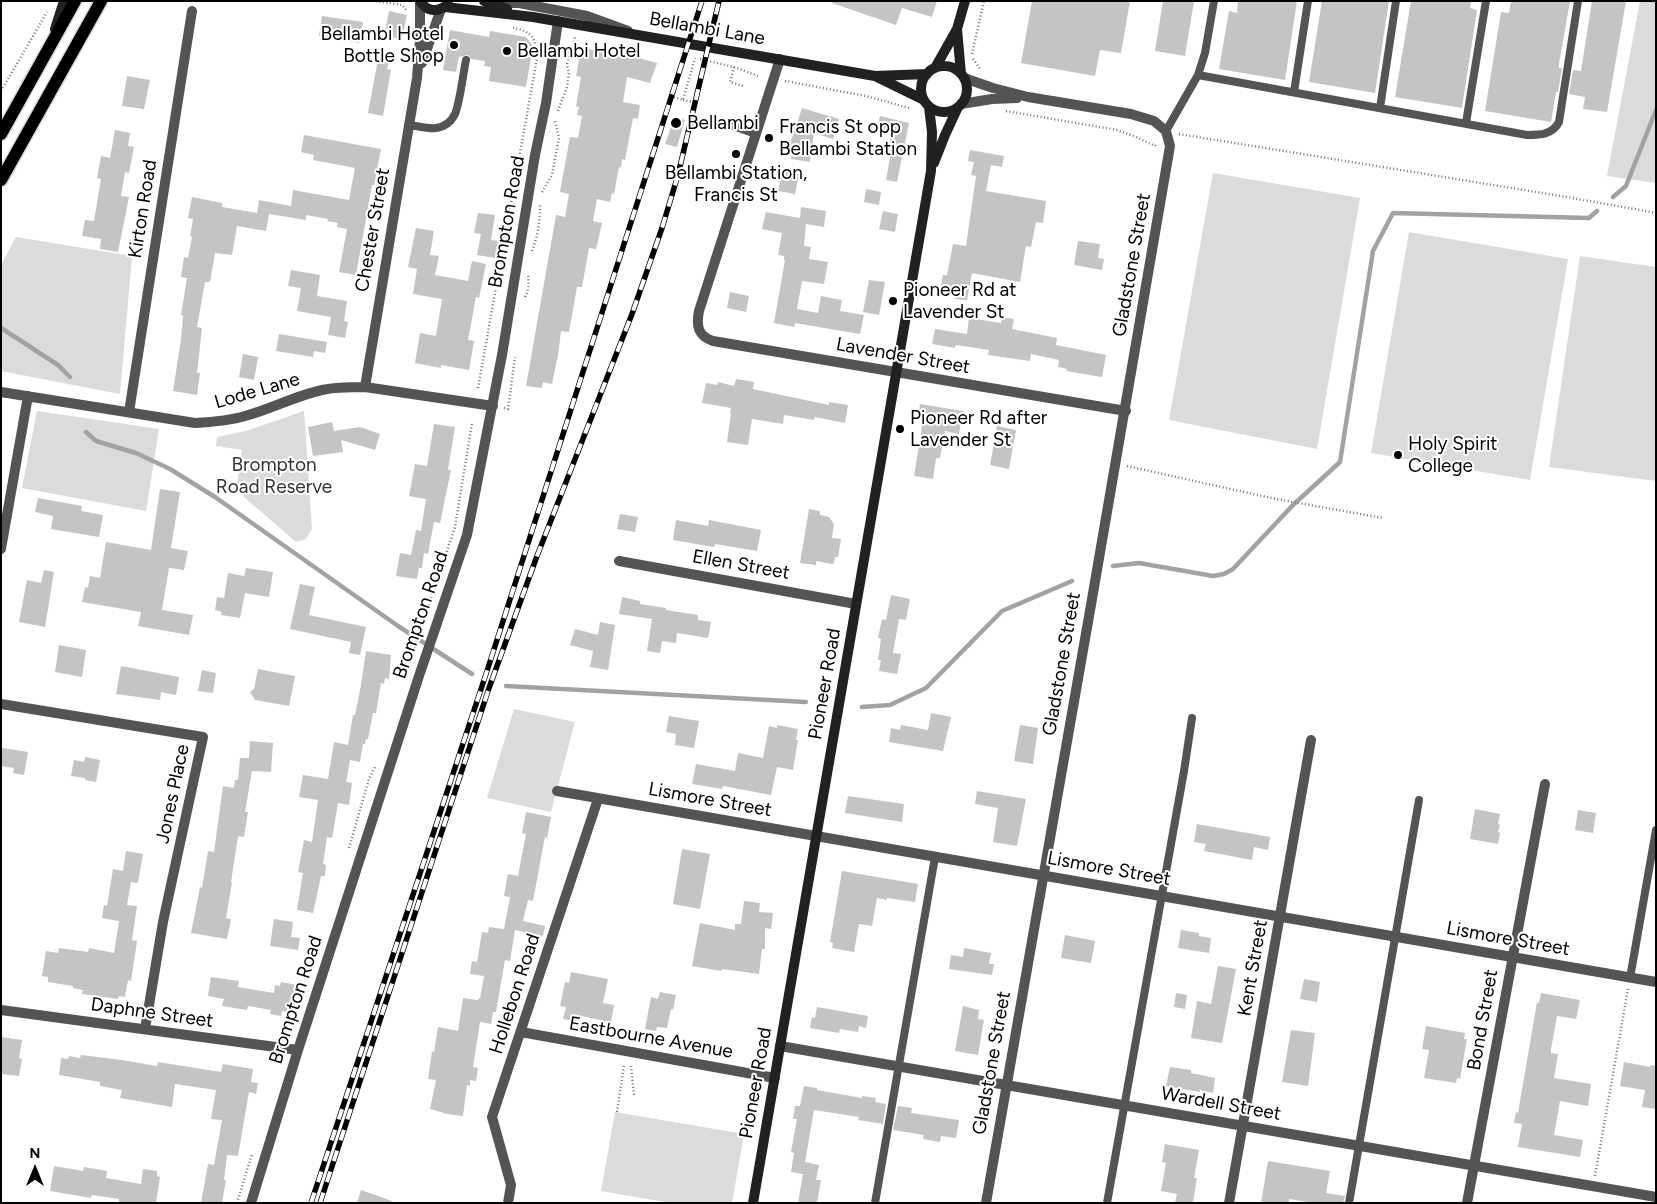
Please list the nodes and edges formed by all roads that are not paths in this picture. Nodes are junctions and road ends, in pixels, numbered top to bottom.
1 (64, 1) edge
2 (75, 1) edge
3 (101, 1) edge
4 (965, 1) edge
5 (1214, 1) edge
6 (1308, 1) edge
7 (1396, 1) edge
8 (1486, 1) edge
9 (1578, 1) edge
10 (420, 2) edge
11 (486, 2) edge
12 (445, 6) edge
13 (192, 11) dead end
14 (533, 17) junction
15 (558, 21) junction
16 (957, 29) junction
17 (637, 34) junction
18 (50, 45) junction
19 (780, 59) junction
20 (466, 60) dead end
21 (931, 71) junction
22 (1198, 75) junction
23 (875, 76) junction
24 (962, 76) junction
25 (417, 78) junction
26 (1294, 92) junction
27 (1028, 97) junction
28 (927, 103) junction
29 (960, 105) junction
30 (1380, 108) junction
31 (1466, 124) junction
32 (409, 125) junction
33 (730, 125) dead end
34 (1166, 131) junction
35 (1, 134) edge
36 (756, 134) junction
37 (931, 171) junction
38 (1, 180) edge
39 (896, 373) junction
40 (365, 387) junction
41 (1, 392) edge
42 (28, 396) junction
43 (493, 406) junction
44 (1126, 411) junction
45 (129, 412) junction
46 (1, 549) edge
47 (619, 562) dead end
48 (856, 604) junction
49 (1, 704) edge
50 (1192, 718) dead end
51 (1312, 740) dead end
52 (1544, 784) dead end
53 (556, 791) dead end
54 (598, 799) junction
55 (1419, 800) dead end
56 (1656, 830) edge
57 (816, 836) junction
58 (935, 857) junction
59 (1042, 876) junction
60 (1161, 896) junction
61 (1280, 917) junction
62 (1395, 937) junction
63 (1512, 957) junction
64 (1630, 978) junction
65 (1656, 982) edge
66 (1, 1010) edge
67 (145, 1029) junction
68 (521, 1032) junction
69 (780, 1046) junction
70 (298, 1050) junction
71 (899, 1067) junction
72 (774, 1078) junction
73 (1006, 1085) junction
74 (1125, 1105) junction
75 (1243, 1126) junction
76 (1359, 1146) junction
77 (1474, 1166) junction
78 (1656, 1197) edge
79 (251, 1203) edge
80 (508, 1203) edge
81 (753, 1203) edge
82 (875, 1203) edge
83 (986, 1203) edge
84 (1107, 1203) edge
85 (1229, 1203) edge
86 (1349, 1203) edge
87 (1467, 1203) edge

1 - 18 main road
2 - 18 main road
3 - 38 main road
4 - 16 main road
5 - 22 lane
6 - 26 lane
7 - 30 lane
8 - 31 lane
9 - 31 lane
10 - 12 main road
10 - 25 street
11 - 14 main road
11 - 17 street
12 - 14 main road
12 - 25 street
13 - 45 street, Kirton Road
14 - 15 main road, Bellambi Lane
15 - 17 main road, Bellambi Lane
15 - 43 street, Brompton Road
16 - 21 main road
16 - 24 main road, Pioneer Road
17 - 19 main road, Bellambi Lane
18 - 35 main road
19 - 23 main road, Bellambi Lane
19 - 36 street
20 - 32 lane
21 - 23 main road, Bellambi Lane
21 - 24 main road
21 - 28 main road, Pioneer Road
22 - 26 lane
22 - 34 lane
23 - 28 main road, Bellambi Lane
24 - 27 street
24 - 29 main road, Pioneer Road
25 - 32 street, Chester Street
26 - 30 lane
27 - 29 street
27 - 34 street
28 - 29 main road
28 - 37 main road, Pioneer Road
29 - 37 main road, Pioneer Road
30 - 31 lane
32 - 40 street, Chester Street
33 - 36 lane
34 - 44 street, Gladstone Street
36 - 39 street, Lavender Street
37 - 39 main road, Pioneer Road
39 - 44 street, Lavender Street
39 - 48 main road, Pioneer Road
40 - 43 street, Lode Lane
40 - 45 street, Lode Lane
41 - 42 street, Lode Lane
42 - 45 street, Lode Lane
42 - 46 street
43 - 70 street, Brompton Road
44 - 59 street, Gladstone Street
47 - 48 street, Ellen Street
48 - 57 main road, Pioneer Road
49 - 67 street, Jones Place
50 - 60 lane
51 - 61 street, Kent Street
52 - 63 street, Bond Street
53 - 54 street, Lismore Street
54 - 57 street, Lismore Street
54 - 68 street, Hollebon Road
55 - 62 lane
56 - 64 lane
57 - 58 street, Lismore Street
57 - 69 main road, Pioneer Road
58 - 59 street, Lismore Street
58 - 71 lane
59 - 60 street, Lismore Street
59 - 73 street, Gladstone Street
60 - 61 street, Lismore Street
60 - 74 lane
61 - 62 street, Lismore Street
61 - 75 street, Kent Street
62 - 63 street, Lismore Street
62 - 76 lane
63 - 64 street, Lismore Street
63 - 77 street, Bond Street
64 - 65 street, Lismore Street
66 - 67 street, Daphne Street
67 - 70 street, Daphne Street
68 - 72 street, Eastbourne Avenue
68 - 80 street, Hollebon Road
69 - 71 street, Wardell Street
69 - 72 main road, Pioneer Road
70 - 79 street, Brompton Road
71 - 73 street, Wardell Street
71 - 82 lane
72 - 81 main road, Pioneer Road
73 - 74 street, Wardell Street
73 - 83 street, Gladstone Street
74 - 75 street, Wardell Street
74 - 84 lane
75 - 76 street, Wardell Street
75 - 85 street, Kent Street
76 - 77 street, Wardell Street
76 - 86 lane
77 - 78 street, Wardell Street
77 - 87 street, Bond Street

